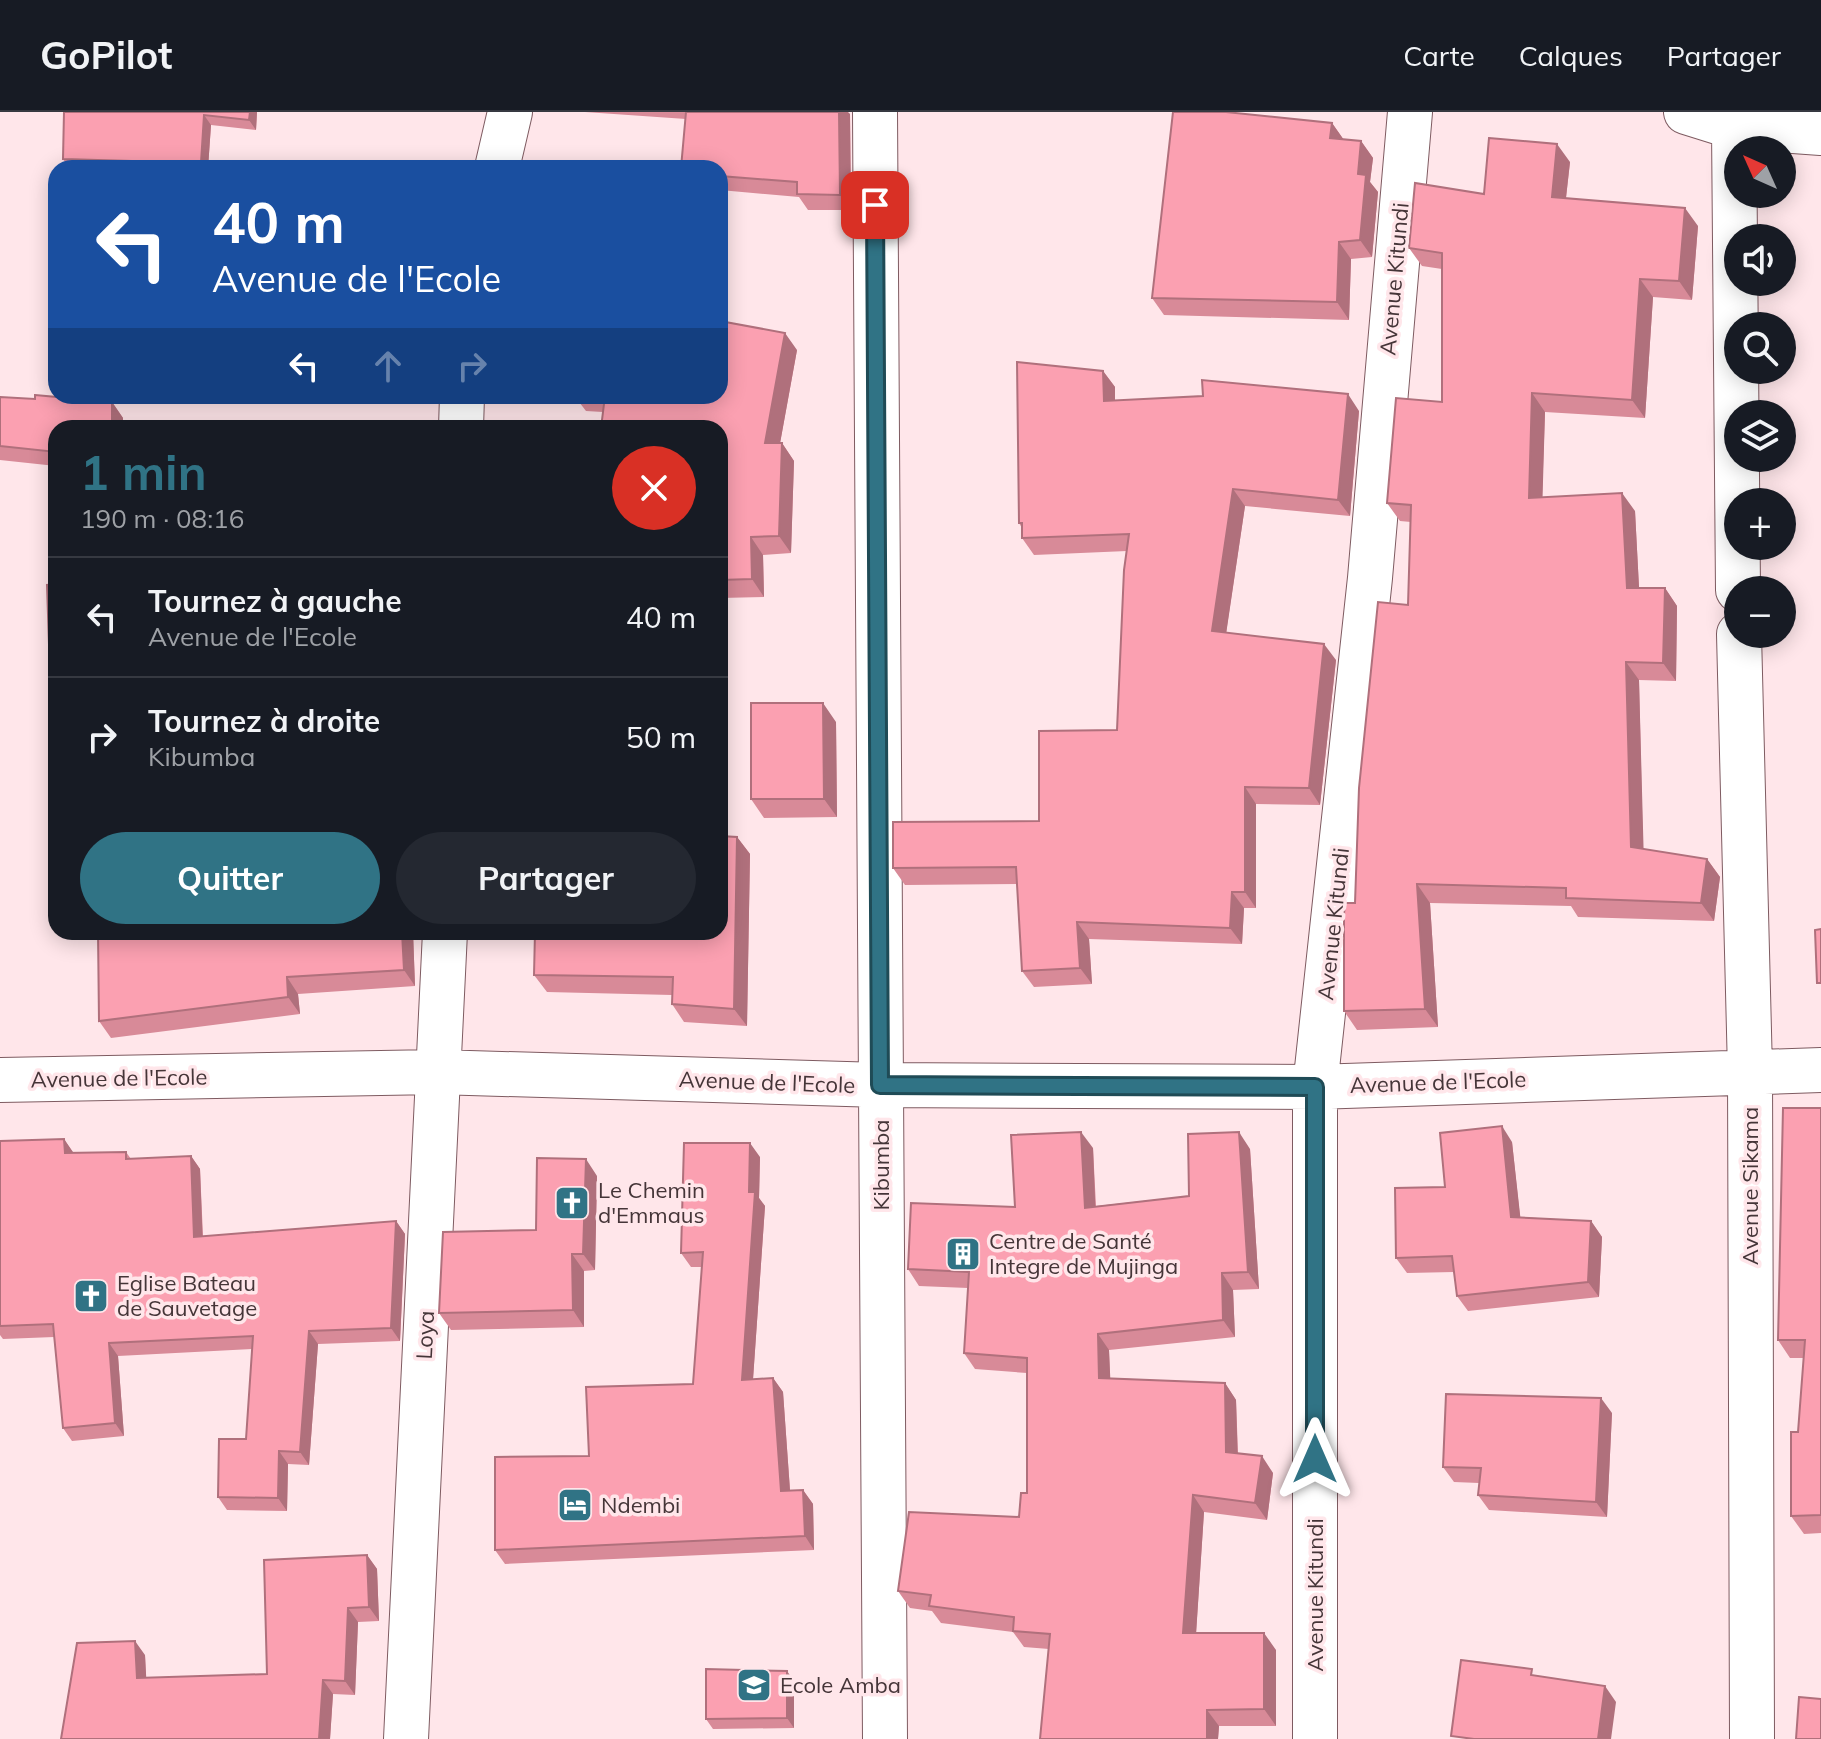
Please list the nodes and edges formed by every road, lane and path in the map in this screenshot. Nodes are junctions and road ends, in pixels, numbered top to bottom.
1 (510, 112) edge
2 (875, 112) edge
3 (1410, 112) edge
4 (1686, 112) edge
5 (1736, 120) edge
6 (1821, 133) edge
7 (499, 160) edge
8 (1738, 576) edge
9 (1739, 648) edge
10 (445, 940) edge
11 (1821, 1070) edge
12 (1750, 1071) junction
13 (437, 1072) junction
14 (0, 1080) edge
15 (880, 1085) junction
16 (1315, 1087) junction
17 (406, 1739) edge
18 (885, 1739) edge
19 (1315, 1739) edge
20 (1752, 1739) edge

1 - 7 street
2 - 15 street, Kibumba
3 - 16 street, Avenue Kitundi
4 - 5 street
5 - 6 street
5 - 8 street
9 - 12 street, Avenue Sikama
10 - 13 street, Loya
11 - 12 street, Avenue de l'Ecole
12 - 16 street, Avenue de l'Ecole
12 - 20 street, Avenue Sikama
13 - 14 street, Avenue de l'Ecole
13 - 15 street, Avenue de l'Ecole
13 - 17 street, Loya
15 - 16 street, Avenue de l'Ecole
15 - 18 street, Kibumba
16 - 19 street, Avenue Kitundi

